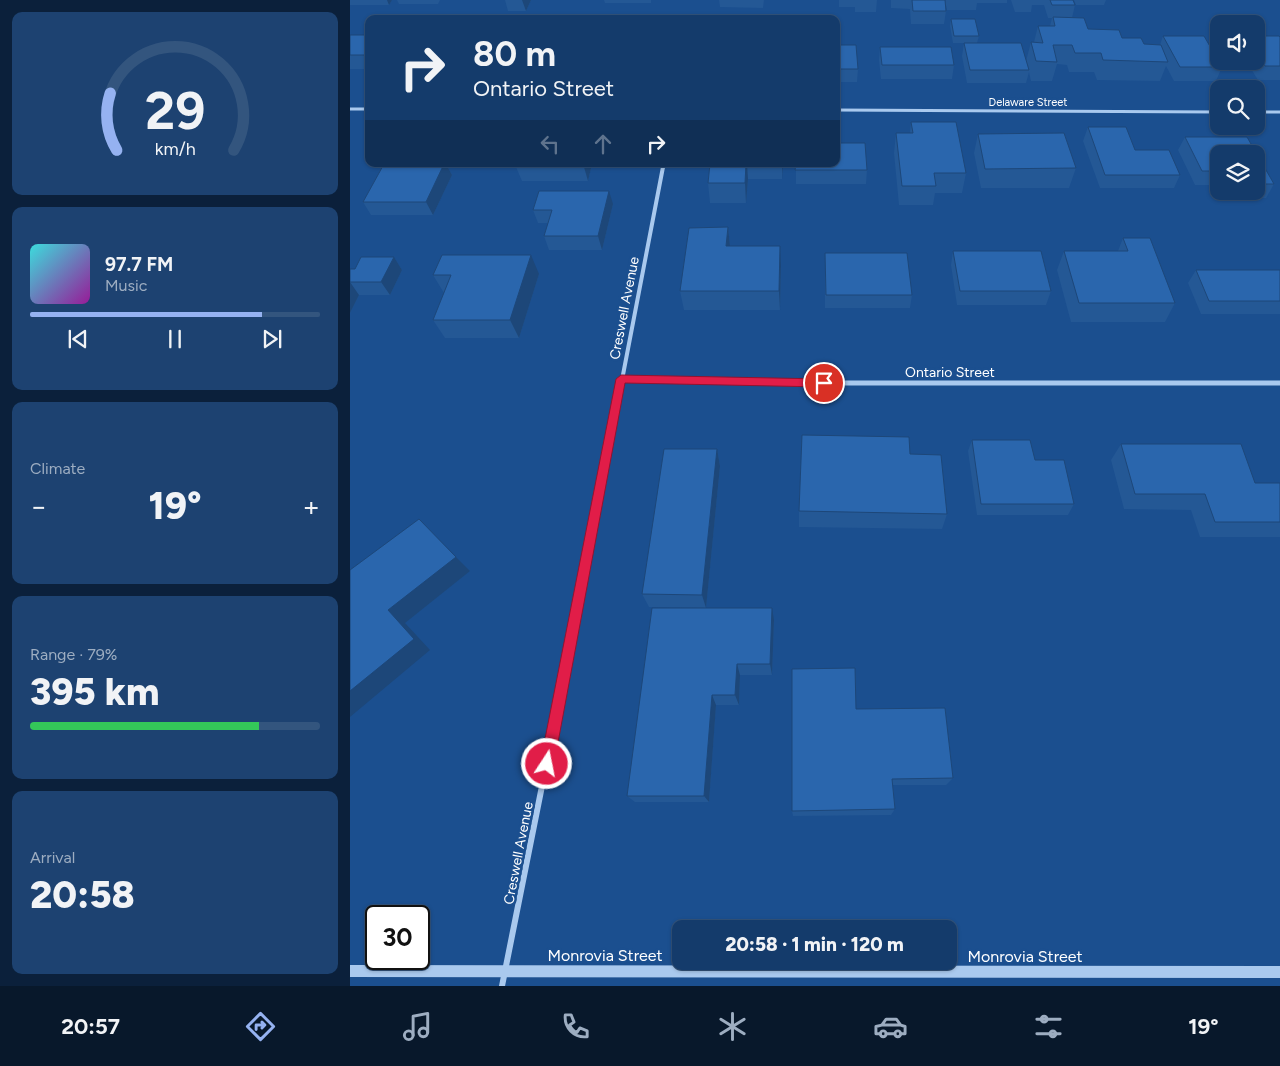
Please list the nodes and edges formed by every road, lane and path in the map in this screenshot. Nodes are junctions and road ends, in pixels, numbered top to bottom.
1 (350, 109) edge
2 (365, 109) edge
3 (840, 110) edge
4 (1210, 112) edge
5 (1265, 112) edge
6 (1280, 112) edge
7 (663, 167) edge
8 (621, 379) junction
9 (1280, 383) edge
10 (350, 971) edge
11 (505, 971) junction
12 (1280, 972) edge
13 (502, 986) edge

1 - 2 street
3 - 4 street, Delaware Street
5 - 6 street
7 - 8 street, Creswell Avenue
8 - 9 street, Ontario Street
8 - 11 street, Creswell Avenue
10 - 11 street, Monrovia Street
11 - 12 street, Monrovia Street
11 - 13 street, Creswell Avenue

